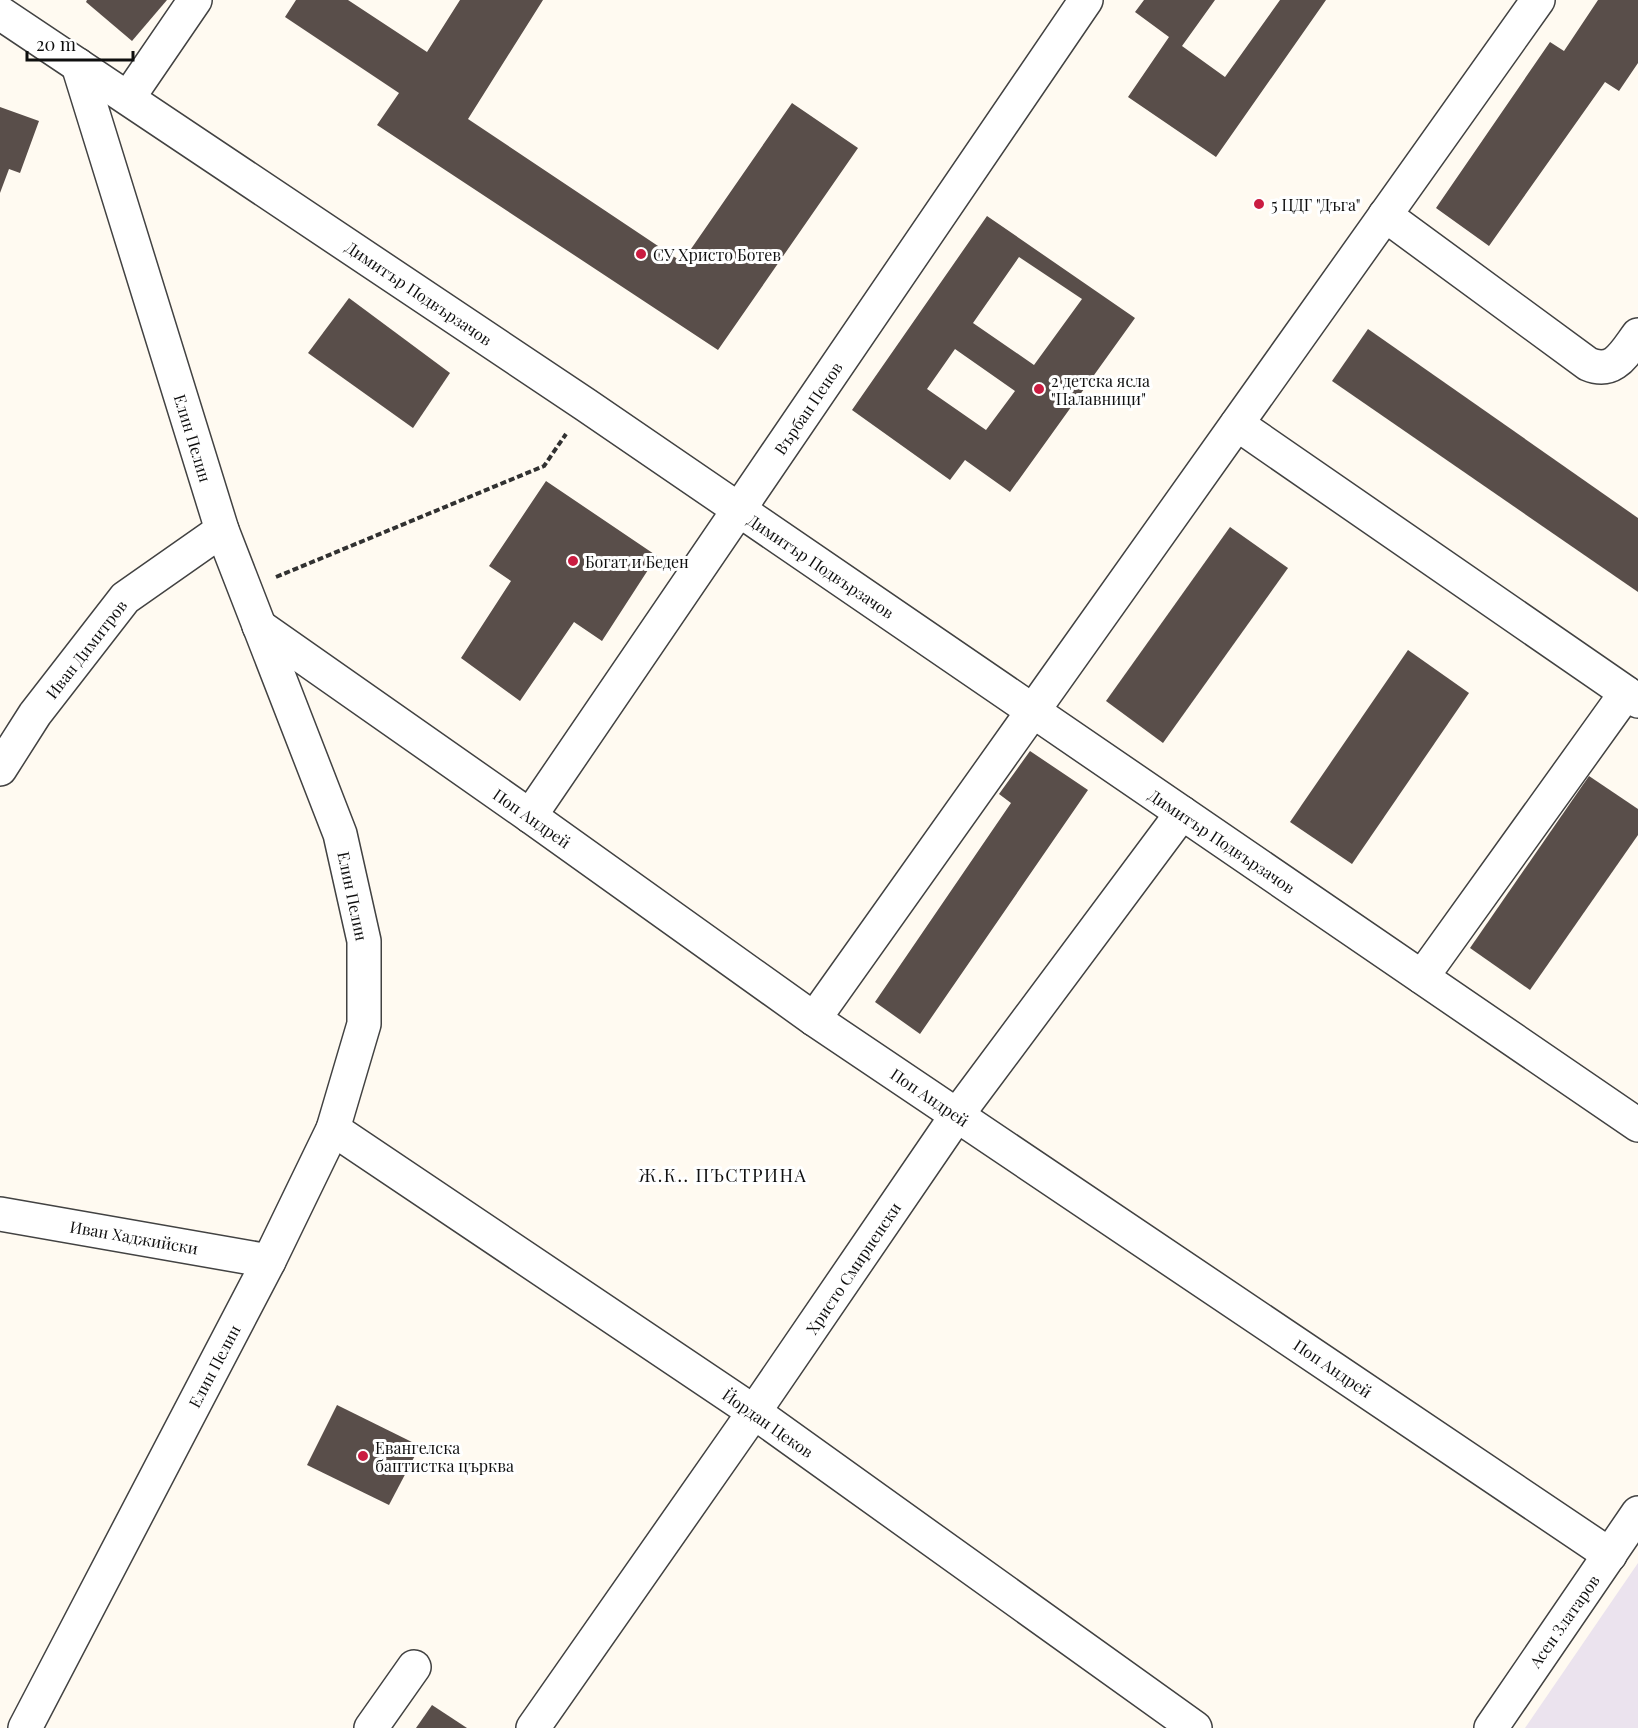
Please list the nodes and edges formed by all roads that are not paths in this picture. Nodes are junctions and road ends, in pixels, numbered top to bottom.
1 (195, 0) edge
2 (1086, 0) edge
3 (1538, 0) edge
4 (0, 14) edge
5 (78, 65) junction
6 (128, 98) junction
7 (1385, 215) junction
8 (1638, 335) edge
9 (1237, 424) junction
10 (738, 509) junction
11 (222, 530) junction
12 (259, 626) junction
13 (1632, 697) edge
14 (1033, 711) junction
15 (0, 769) edge
16 (1182, 813) junction
17 (530, 816) junction
18 (1422, 977) junction
19 (814, 1019) junction
20 (957, 1115) junction
21 (1638, 1125) edge
22 (333, 1129) junction
23 (0, 1214) edge
24 (269, 1261) junction
25 (754, 1412) junction
26 (1638, 1513) edge
27 (1610, 1555) junction
28 (414, 1667) dead end
29 (25, 1728) edge
30 (370, 1728) edge
31 (532, 1728) edge
32 (1195, 1728) edge
33 (1491, 1728) edge

1 - 6 street
2 - 10 street, Върбан Пенов
3 - 7 street
4 - 5 street, Димитър Подвързачов
5 - 6 street, Димитър Подвързачов
5 - 11 street, Елин Пелин
6 - 10 street, Димитър Подвързачов
7 - 8 street
7 - 9 street
9 - 13 street
9 - 14 street
10 - 14 street, Димитър Подвързачов
10 - 17 street, Върбан Пенов
11 - 12 street, Елин Пелин
11 - 15 street, Иван Димитров
12 - 17 street, Поп Андрей
12 - 22 street, Елин Пелин
13 - 18 street
14 - 16 street, Димитър Подвързачов
14 - 19 street
16 - 18 street, Димитър Подвързачов
16 - 20 street, Христо Смирненски
17 - 19 street, Поп Андрей
18 - 21 street, Димитър Подвързачов
19 - 20 street, Поп Андрей
20 - 25 street, Христо Смирненски
20 - 27 street, Поп Андрей
22 - 24 street, Елин Пелин
22 - 25 street, Йордан Цеков
23 - 24 street, Иван Хаджийски
24 - 29 street, Елин Пелин
25 - 31 street, Христо Смирненски
25 - 32 street, Йордан Цеков
26 - 27 street, Асен Златаров
27 - 33 street, Асен Златаров
28 - 30 street

